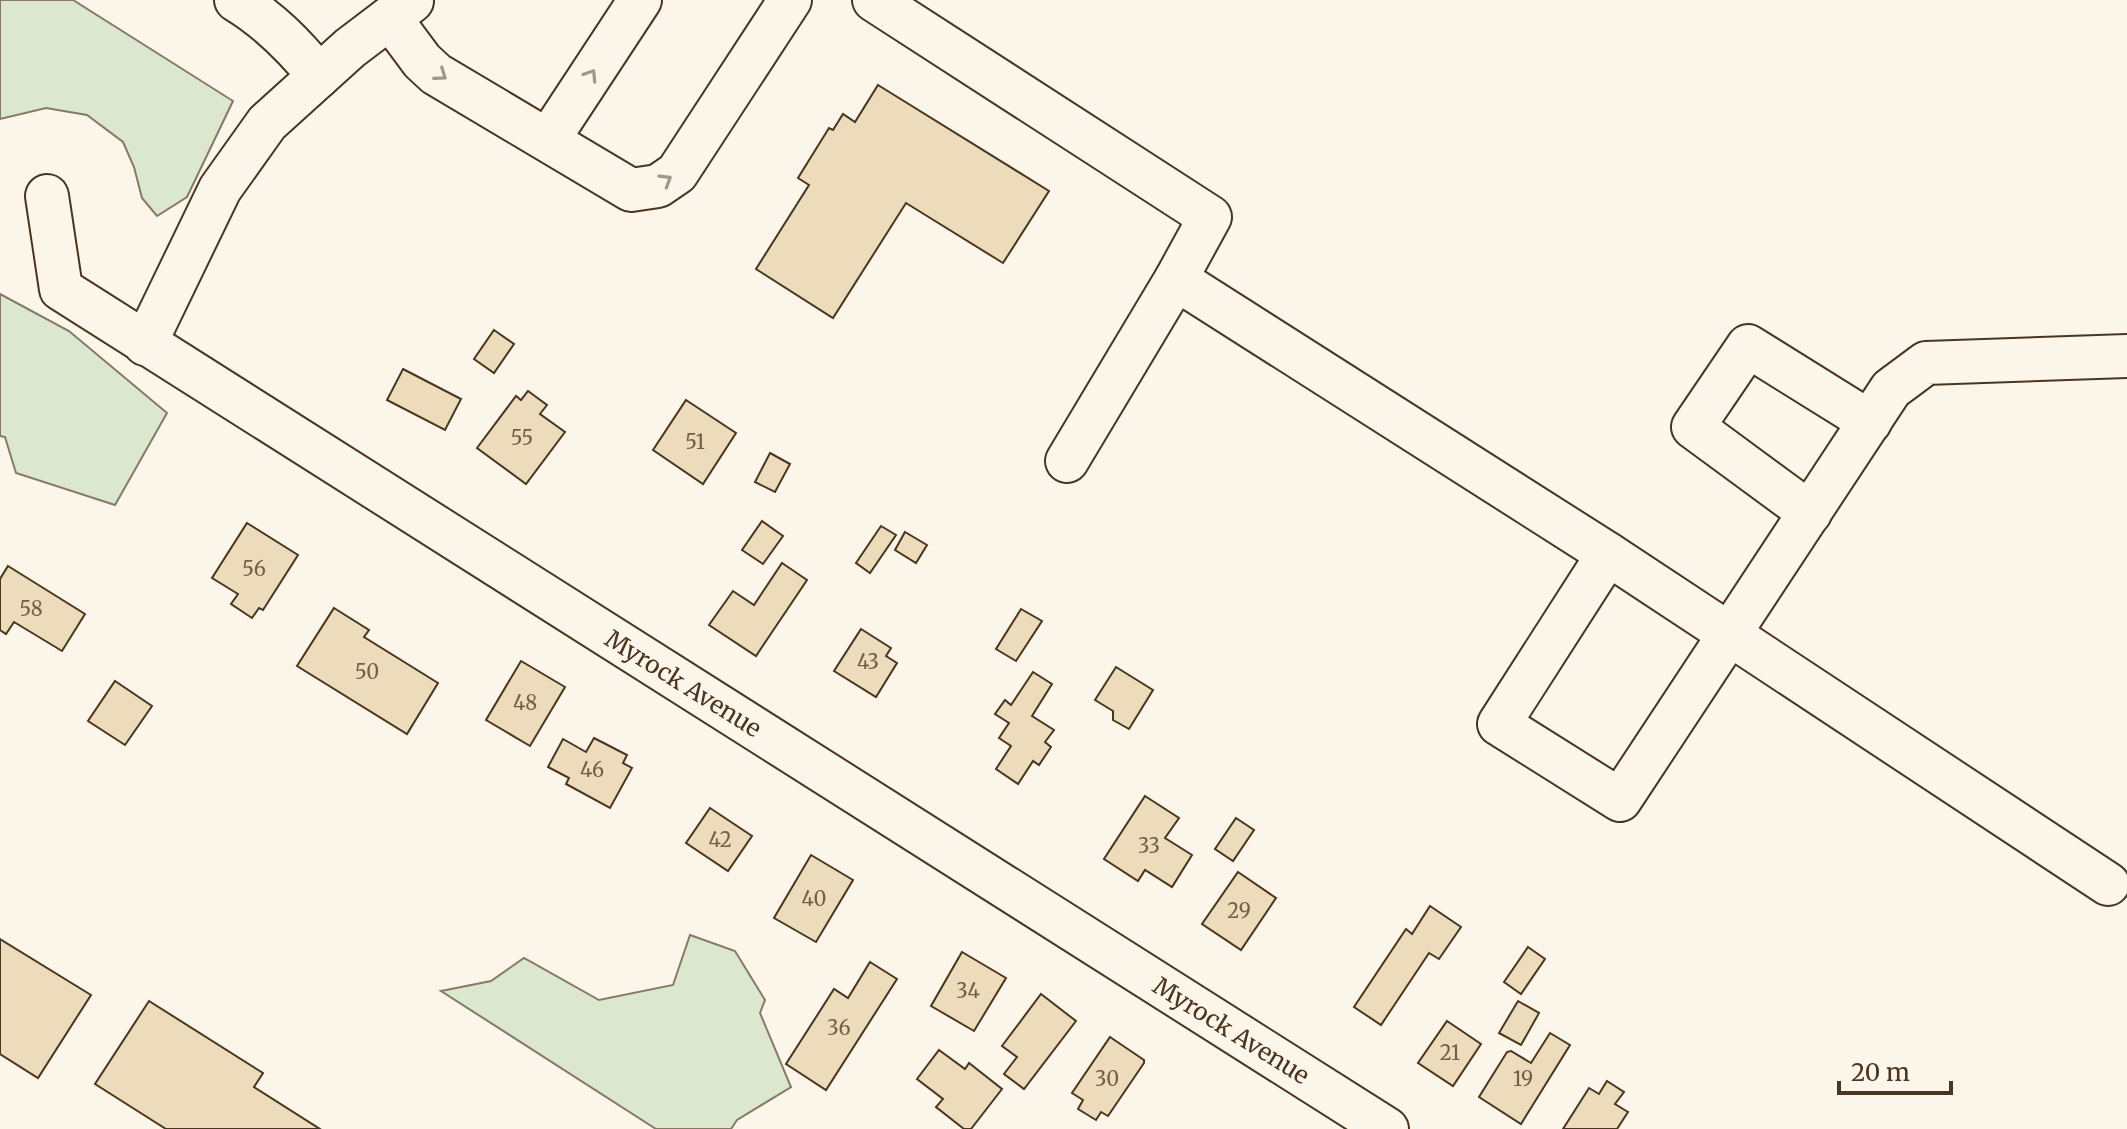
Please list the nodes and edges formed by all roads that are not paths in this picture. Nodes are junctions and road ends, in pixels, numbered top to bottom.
1 (236, 0) edge
2 (640, 0) edge
3 (790, 0) edge
4 (874, 0) edge
5 (401, 9) edge
6 (319, 76) junction
7 (548, 140) junction
8 (47, 196) dead end
9 (1176, 279) junction
10 (145, 344) junction
11 (2127, 356) edge
12 (1870, 422) junction
13 (1067, 461) dead end
14 (1810, 513) junction
15 (1608, 554) junction
16 (1730, 634) junction
17 (2108, 884) dead end
18 (1387, 1129) edge

1 - 6 street
7 -> 2 street
7 -> 3 street
4 - 9 street
5 - 6 street
5 -> 7 street
6 - 10 street
8 - 10 street, Myrock Avenue
9 - 13 street
9 - 15 street
10 - 18 street, Myrock Avenue
11 - 12 street
12 - 14 street
12 - 14 street
14 - 16 street
15 - 16 street
15 - 16 street
16 - 17 street

